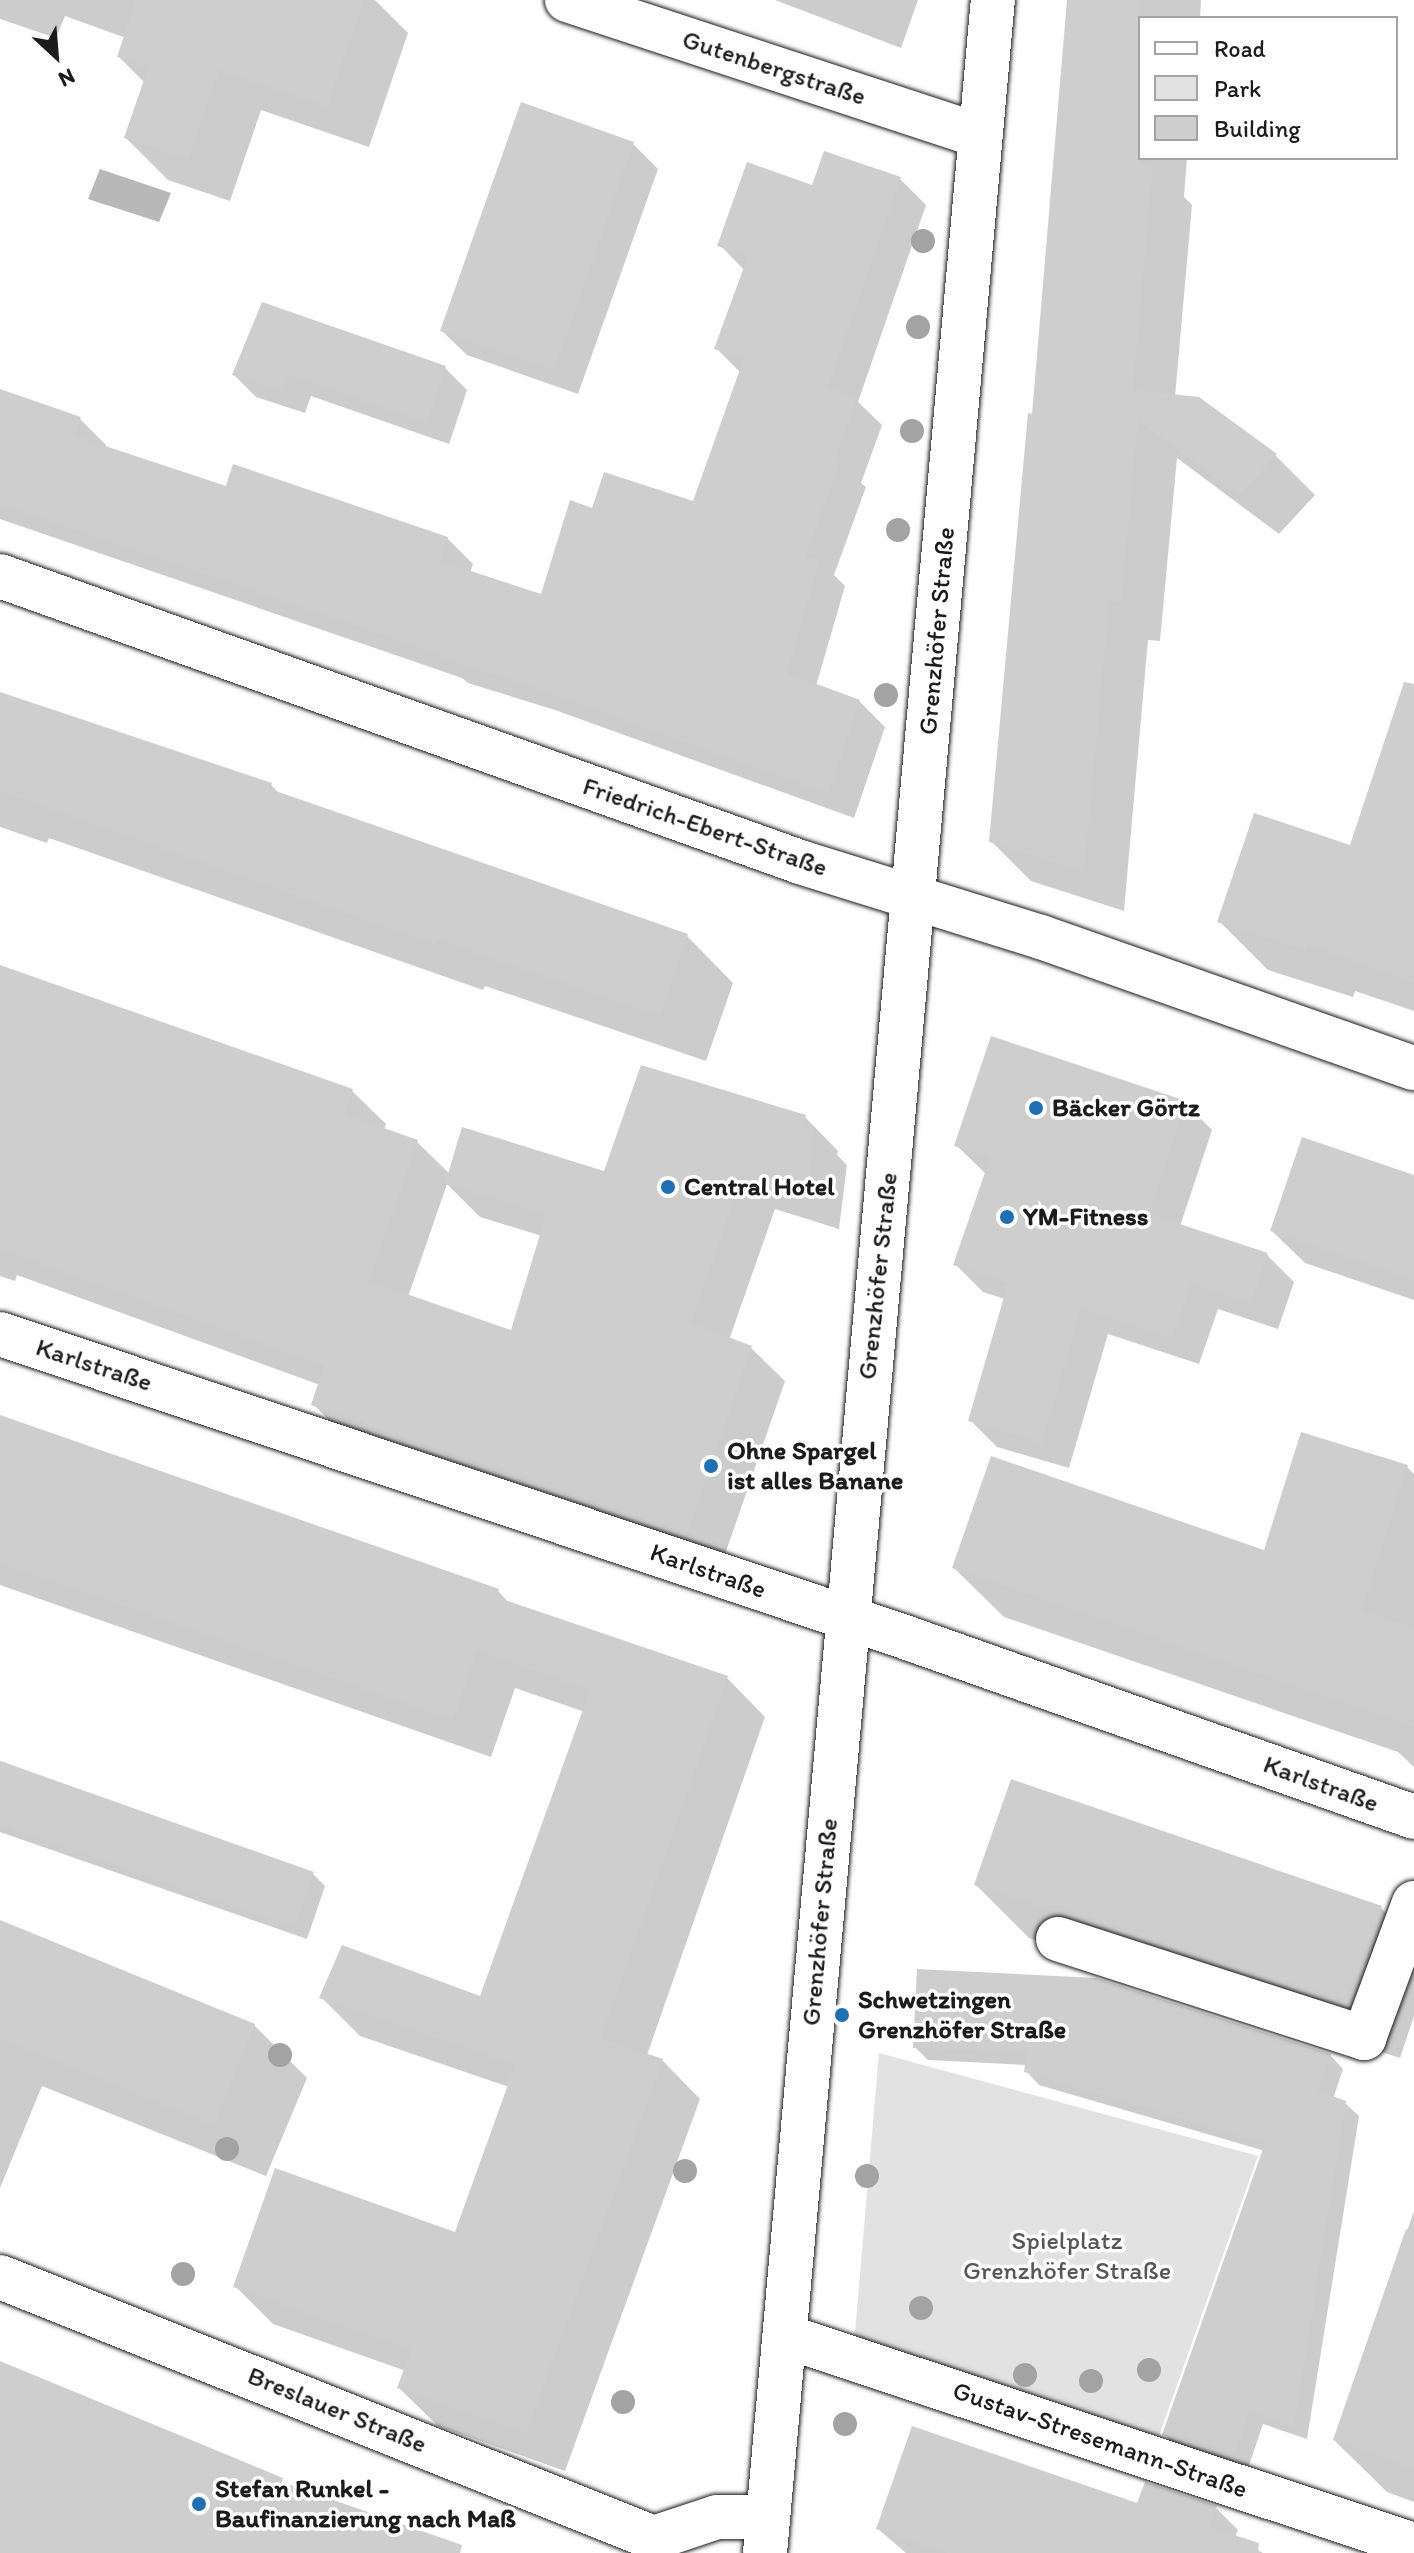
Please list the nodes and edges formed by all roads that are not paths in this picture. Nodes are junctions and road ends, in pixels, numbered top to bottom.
1 (567, 0) edge
2 (993, 0) edge
3 (980, 136) junction
4 (0, 576) edge
5 (914, 896) junction
6 (1414, 1068) edge
7 (0, 1334) edge
8 (846, 1617) junction
9 (1414, 1817) edge
10 (1414, 1903) edge
11 (1058, 1939) dead end
12 (0, 2277) edge
13 (785, 2336) junction
14 (766, 2535) edge
15 (651, 2545) edge
16 (1414, 2545) edge

1 - 3 street, Gutenbergstraße
2 - 3 street, Grenzhöfer Straße
3 - 5 street, Grenzhöfer Straße
4 - 5 street, Friedrich-Ebert-Straße
5 - 6 street, Friedrich-Ebert-Straße
5 - 8 street, Grenzhöfer Straße
7 - 8 street, Karlstraße
8 - 9 street, Karlstraße
8 - 13 street, Grenzhöfer Straße
10 - 11 street
12 - 15 street, Breslauer Straße
13 - 14 street, Grenzhöfer Straße
13 - 16 street, Gustav-Stresemann-Straße
14 - 15 street, Breslauer Straße

